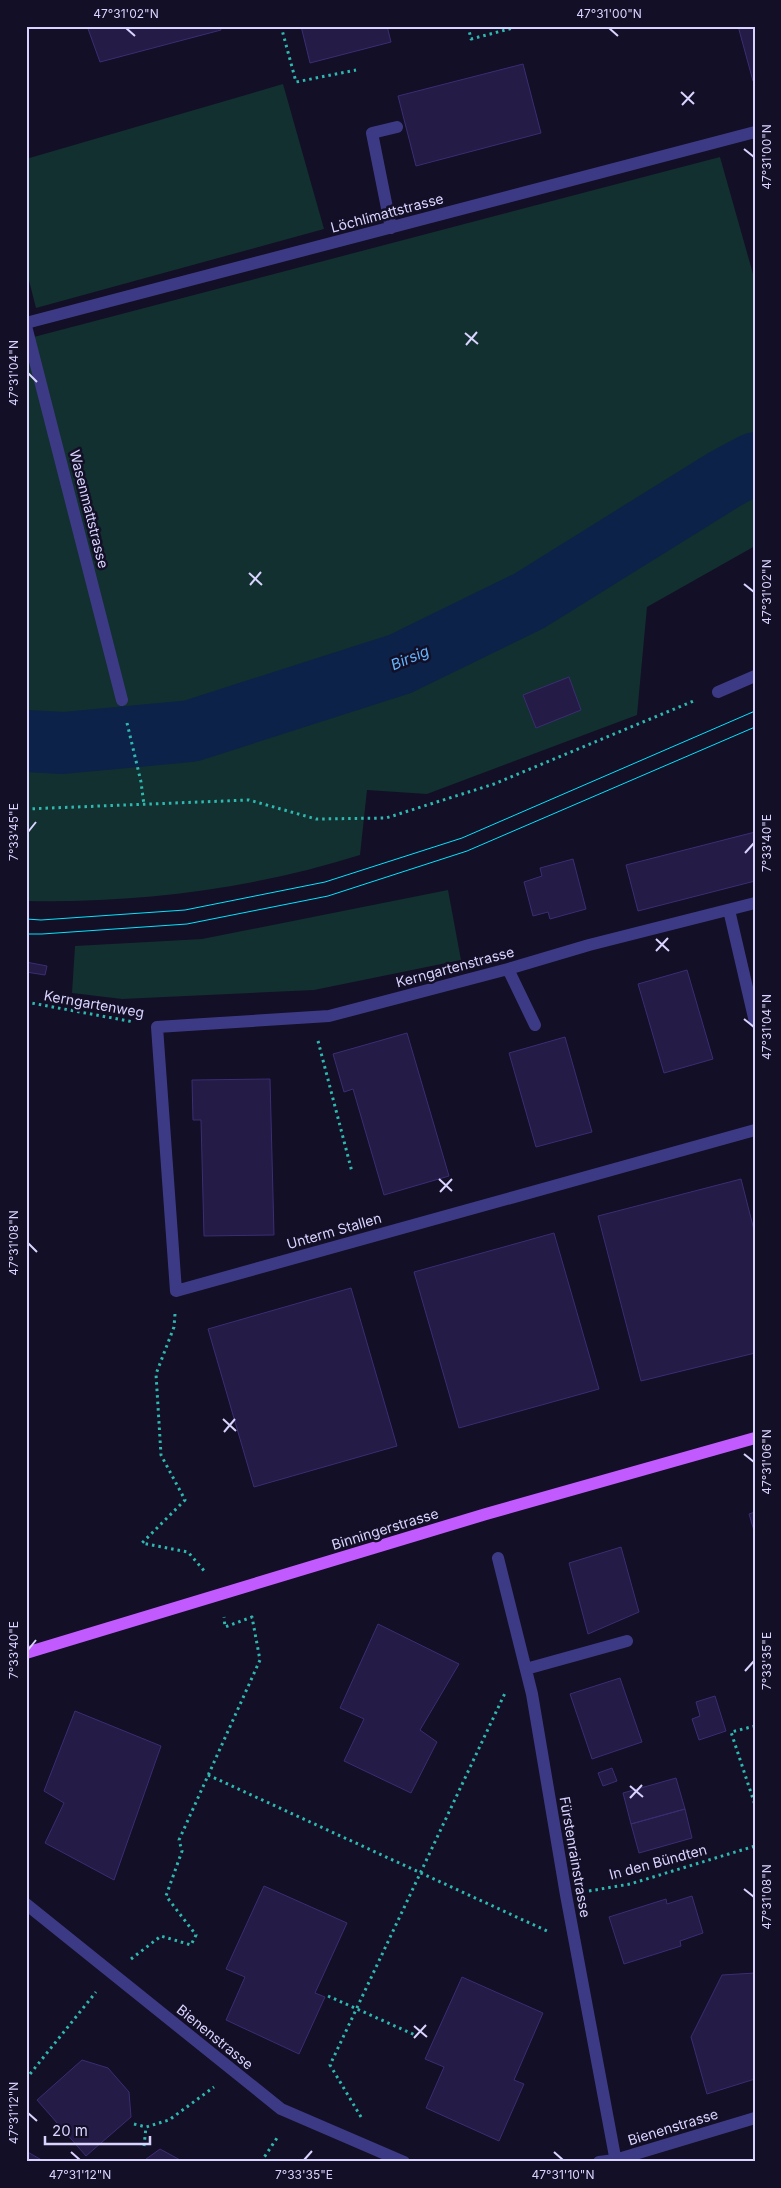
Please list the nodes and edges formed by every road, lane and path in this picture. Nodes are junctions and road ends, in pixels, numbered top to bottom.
1 (281, 26) edge
2 (468, 26) edge
3 (521, 26) edge
4 (356, 70) dead end
5 (397, 127) dead end
6 (755, 132) edge
7 (391, 228) junction
8 (26, 325) edge
9 (755, 676) edge
10 (718, 692) joint
11 (122, 700) dead end
12 (127, 720) dead end
13 (144, 805) junction
14 (26, 809) edge
15 (755, 903) edge
16 (729, 910) junction
17 (508, 969) junction
18 (26, 1002) edge
19 (312, 1016) junction
20 (755, 1022) edge
21 (535, 1024) dead end
22 (157, 1027) junction
23 (755, 1130) edge
24 (352, 1172) dead end
25 (174, 1328) dead end
26 (755, 1438) edge
27 (498, 1558) dead end
28 (224, 1593) junction
29 (627, 1641) dead end
30 (26, 1653) edge
31 (524, 1662) junction
32 (755, 1726) edge
33 (208, 1775) junction
34 (26, 1776) edge
35 (32, 1777) dead end
36 (755, 1805) edge
37 (755, 1846) edge
38 (420, 1873) junction
39 (566, 1895) junction
40 (26, 1904) edge
41 (575, 1944) junction
42 (112, 1973) junction
43 (328, 1996) dead end
44 (357, 2008) junction
45 (415, 2035) dead end
46 (235, 2072) junction
47 (26, 2079) edge
48 (293, 2114) junction
49 (755, 2118) edge
50 (134, 2124) dead end
51 (146, 2127) junction
52 (144, 2146) dead end
53 (383, 2153) junction
54 (615, 2161) edge
55 (261, 2162) edge
56 (404, 2162) edge
57 (599, 2162) edge

1 - 4 path
2 - 3 path
5 - 7 street
6 - 7 street, Löchlimattstrasse
7 - 8 street, Löchlimattstrasse
8 - 11 street, Wasenmattstrasse
9 - 10 street
10 - 13 path
12 - 13 path
13 - 14 path
15 - 16 street, Kerngartenstrasse
16 - 17 street, Kerngartenstrasse
16 - 20 street
17 - 19 street, Kerngartenstrasse
17 - 21 street
18 - 22 path, Kerngartenweg
19 - 22 street, Kerngartenstrasse
19 - 24 path
22 - 23 street, Unterm Stallen
25 - 28 path
26 - 28 main road, Binningerstrasse
27 - 31 street, Fürstenrainstrasse
28 - 30 main road, Binningerstrasse
28 - 33 path
29 - 31 street
31 - 38 path
31 - 39 street, Fürstenrainstrasse
32 - 36 path
33 - 38 path
33 - 42 path
34 - 35 path
37 - 39 path, In den Bündten
38 - 41 path
38 - 44 path
39 - 41 street, Fürstenrainstrasse
40 - 42 street, Bienenstrasse
41 - 54 street, Fürstenrainstrasse
42 - 46 street, Bienenstrasse
42 - 47 path
43 - 44 path
44 - 45 path
44 - 53 path
46 - 48 street, Bienenstrasse
46 - 51 path
48 - 53 street, Bienenstrasse
48 - 55 path
49 - 54 street, Bienenstrasse
50 - 51 path
51 - 52 path
53 - 56 street, Bienenstrasse
54 - 57 street, Bienenstrasse

